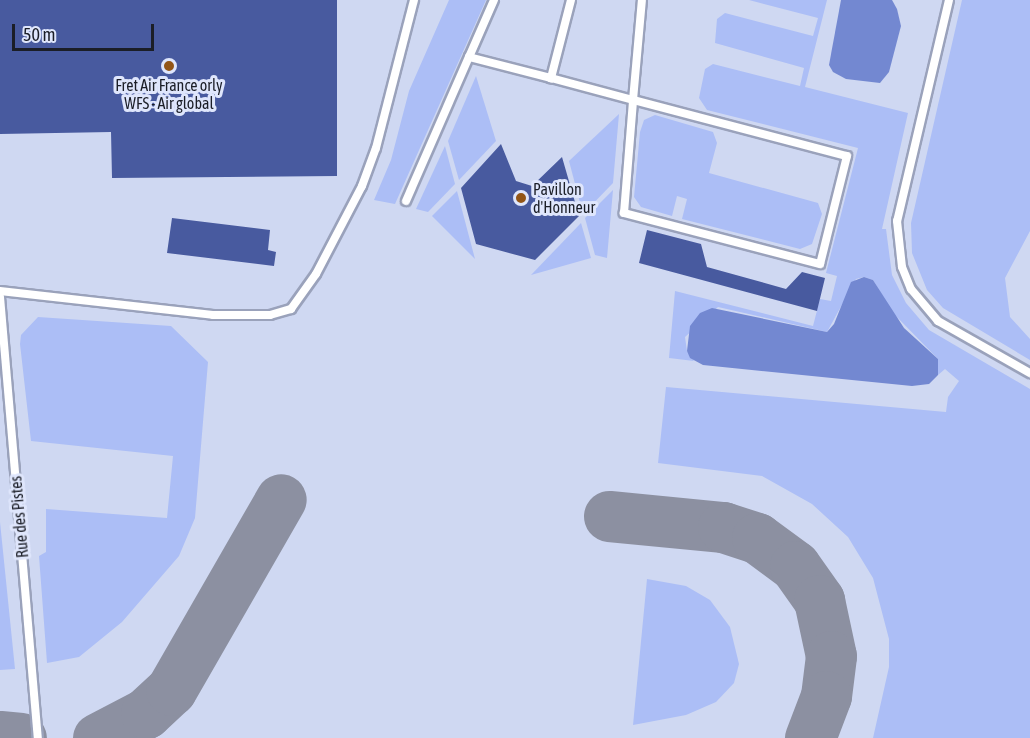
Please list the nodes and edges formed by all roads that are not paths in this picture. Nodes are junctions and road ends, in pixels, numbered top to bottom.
1 (414, 0) edge
2 (494, 0) edge
3 (571, 0) edge
4 (642, 0) edge
5 (949, 0) edge
6 (469, 57) junction
7 (551, 78) junction
8 (633, 100) junction
9 (406, 201) dead end
10 (0, 291) edge
11 (0, 297) edge
12 (1030, 373) edge
13 (38, 738) edge

1 - 10 lane
2 - 6 lane
3 - 7 lane
4 - 8 lane
5 - 12 lane
6 - 7 lane
6 - 9 lane
7 - 8 lane
8 - 8 lane
11 - 13 lane, Rue des Pistes

